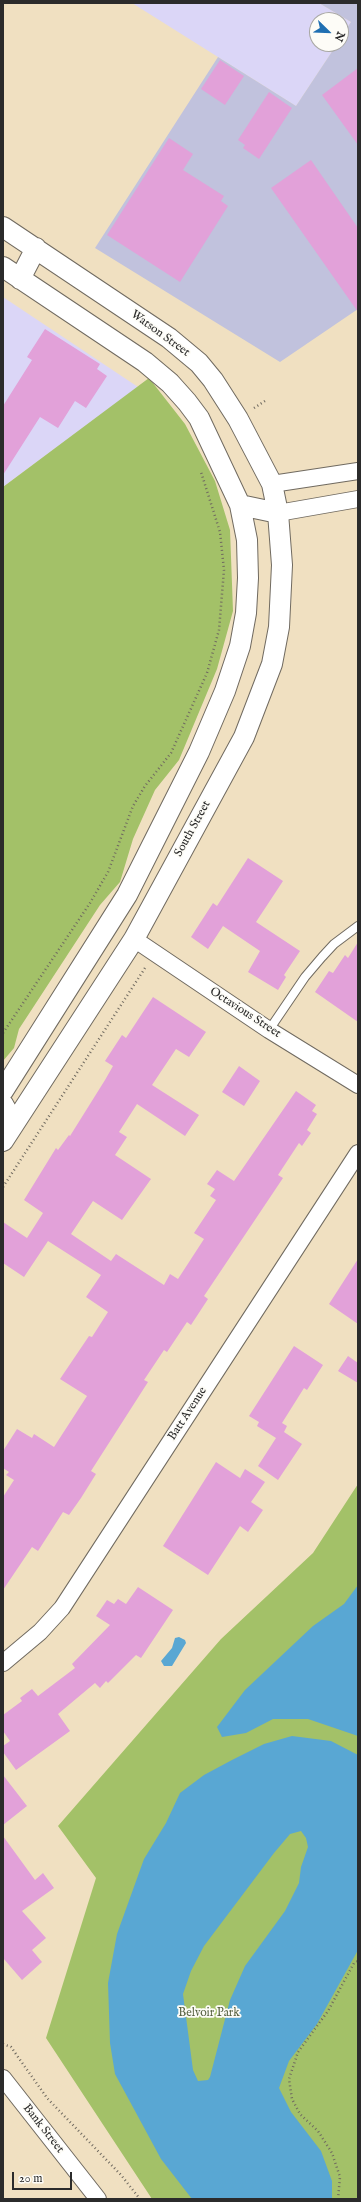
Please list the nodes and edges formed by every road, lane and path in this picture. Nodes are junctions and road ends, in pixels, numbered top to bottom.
1 (3, 227) edge
2 (36, 248) junction
3 (3, 267) edge
4 (20, 279) junction
5 (169, 338) junction
6 (145, 362) junction
7 (200, 471) dead end
8 (358, 471) edge
9 (272, 484) junction
10 (358, 499) edge
11 (240, 505) junction
12 (278, 513) junction
13 (110, 923) junction
14 (358, 926) edge
15 (134, 939) junction
16 (154, 953) junction
17 (269, 1030) junction
18 (3, 1033) edge
19 (358, 1085) edge
20 (3, 1091) edge
21 (3, 1104) edge
22 (8, 1124) edge
23 (3, 1141) edge
24 (358, 1153) edge
25 (3, 1187) edge
26 (3, 1663) edge
27 (358, 1961) edge
28 (3, 2044) edge
29 (3, 2078) edge
30 (98, 2199) edge
31 (140, 2199) edge
32 (338, 2199) edge

1 - 2 street, Watson Street
2 - 4 street
2 - 5 street, Watson Street
3 - 4 street
4 - 6 street
5 - 6 street
5 - 9 street, Watson Street
6 - 11 street
7 - 18 path
8 - 9 street
9 - 11 street
9 - 12 street, South Street
10 - 12 street
11 - 12 street
11 - 13 street
12 - 15 street, South Street
13 - 15 street
13 - 20 street
14 - 17 lane
15 - 16 street, Octavious Street
15 - 22 street, South Street
16 - 17 street, Octavious Street
16 - 25 path
17 - 19 street, Octavious Street
21 - 22 street
22 - 23 street, South Street
24 - 26 street, Batt Avenue
27 - 32 path
28 - 31 path
29 - 30 street, Bank Street

